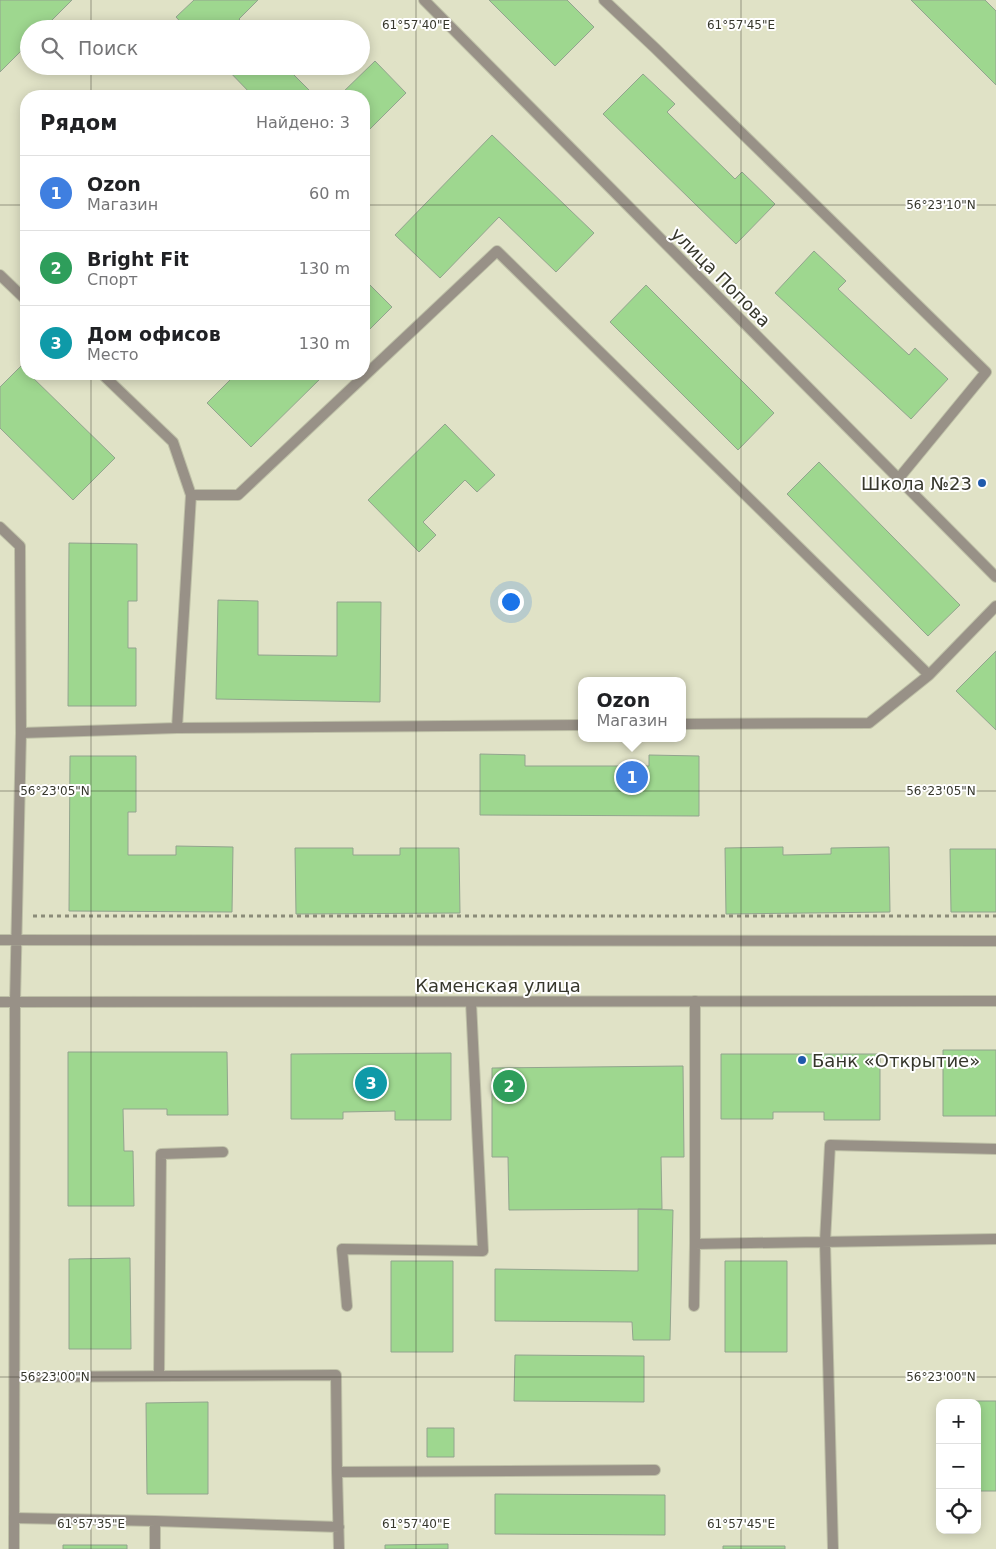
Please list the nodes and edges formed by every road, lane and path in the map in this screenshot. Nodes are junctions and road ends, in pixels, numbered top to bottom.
1 (424, 0) edge
2 (604, 0) edge
3 (0, 275) edge
4 (20, 294) edge
5 (370, 371) edge
6 (108, 380) edge
7 (360, 380) edge
8 (899, 478) junction
9 (191, 495) junction
10 (0, 527) edge
11 (996, 577) edge
12 (996, 606) edge
13 (929, 675) junction
14 (686, 724) edge
15 (578, 725) edge
16 (177, 728) junction
17 (22, 733) junction
18 (41, 916) dead end
19 (996, 916) edge
20 (0, 940) edge
21 (16, 940) junction
22 (996, 941) edge
23 (695, 1001) junction
24 (996, 1001) edge
25 (0, 1002) edge
26 (15, 1002) junction
27 (471, 1002) junction
28 (996, 1149) edge
29 (223, 1152) dead end
30 (996, 1240) edge
31 (825, 1242) junction
32 (695, 1244) junction
33 (347, 1306) dead end
34 (694, 1306) dead end
35 (159, 1376) junction
36 (15, 1377) junction
37 (655, 1470) dead end
38 (337, 1472) junction
39 (14, 1518) junction
40 (155, 1521) junction
41 (339, 1527) junction
42 (14, 1549) edge
43 (155, 1549) edge
44 (339, 1549) edge
45 (833, 1549) edge

1 - 8 street, улица Попова
2 - 8 street
3 - 4 street
5 - 13 street
6 - 9 street
7 - 9 street
8 - 11 street, улица Попова
9 - 16 street
10 - 17 street
12 - 13 street
13 - 14 street
15 - 16 street
16 - 17 street
17 - 21 street
18 - 19 path
20 - 21 street
21 - 22 street
21 - 26 street
23 - 24 street, Каменская улица
23 - 27 street, Каменская улица
23 - 32 street
25 - 26 street, Каменская улица
26 - 27 street, Каменская улица
26 - 36 street
27 - 33 street
28 - 31 street
29 - 35 street
30 - 31 street
31 - 32 street
31 - 45 street
32 - 34 street
35 - 36 street
35 - 38 street
36 - 39 street
37 - 38 street
38 - 41 street
39 - 40 street
39 - 42 street
40 - 41 street
40 - 43 street
41 - 44 street

